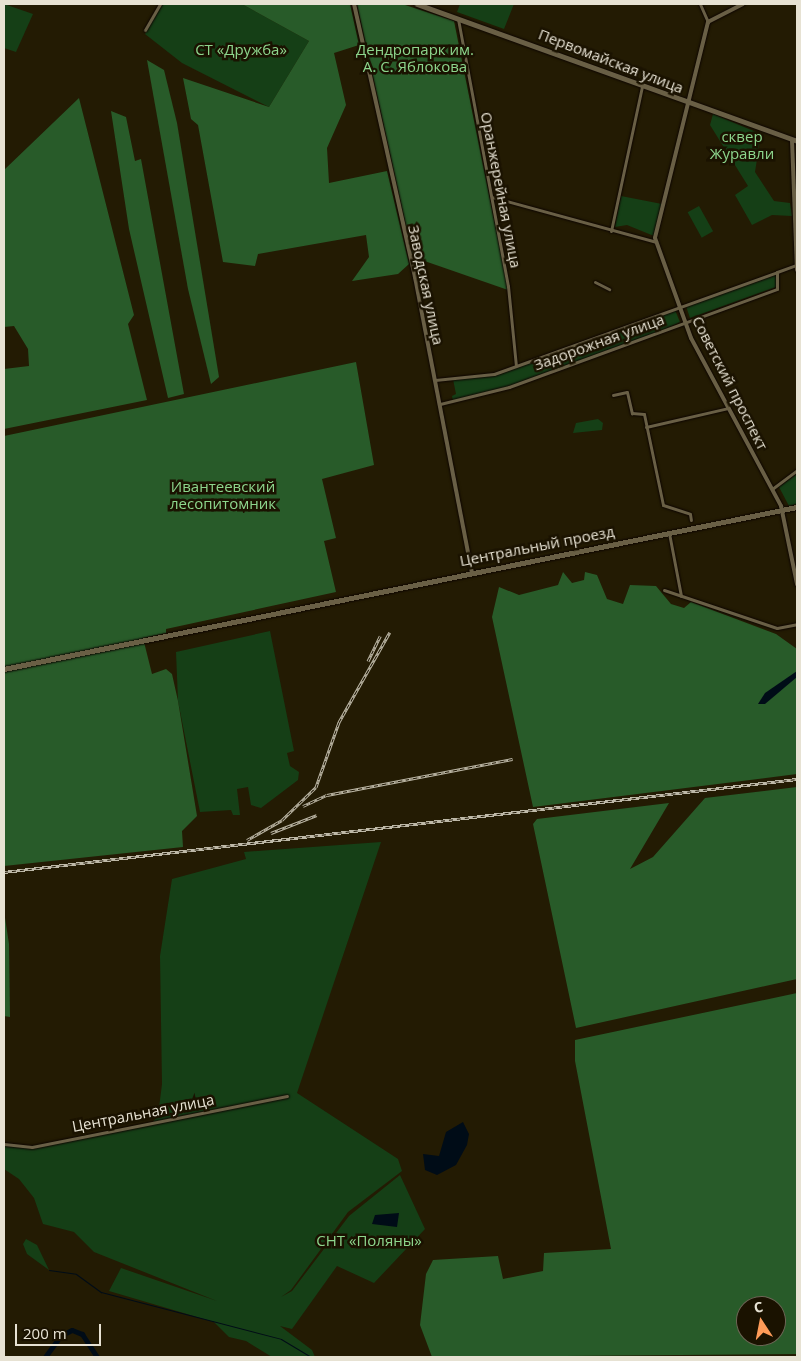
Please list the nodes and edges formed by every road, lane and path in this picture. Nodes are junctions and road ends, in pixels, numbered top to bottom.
1 (160, 4) edge
2 (354, 4) edge
3 (417, 4) edge
4 (700, 4) edge
5 (743, 4) edge
6 (458, 18) junction
7 (708, 22) junction
8 (145, 30) dead end
9 (642, 86) junction
10 (688, 103) junction
11 (795, 141) edge
12 (492, 196) junction
13 (611, 231) junction
14 (656, 242) junction
15 (796, 265) edge
16 (797, 270) edge
17 (777, 272) junction
18 (595, 282) dead end
19 (609, 289) dead end
20 (680, 306) junction
21 (685, 322) junction
22 (516, 366) junction
23 (434, 380) junction
24 (613, 395) dead end
25 (439, 404) junction
26 (728, 408) junction
27 (646, 427) junction
28 (797, 470) edge
29 (772, 489) junction
30 (797, 507) edge
31 (783, 510) junction
32 (691, 520) dead end
33 (669, 532) junction
34 (472, 572) junction
35 (797, 584) edge
36 (664, 590) dead end
37 (681, 597) junction
38 (797, 624) edge
39 (4, 669) edge
40 (287, 1096) dead end
41 (4, 1144) edge

1 - 8 street
2 - 23 street, Заводская улица
3 - 6 main road, Первомайская улица
4 - 7 street
5 - 7 street
6 - 9 main road, Первомайская улица
6 - 12 street, Оранжерейная улица
7 - 10 street
9 - 10 main road, Первомайская улица
9 - 13 street
10 - 11 main road, Первомайская улица
10 - 14 street
11 - 15 street
12 - 13 street
12 - 22 street, Оранжерейная улица
13 - 14 street
14 - 20 street, Советский проспект
15 - 16 street
15 - 17 street, Задорожная улица
17 - 20 street, Задорожная улица
17 - 21 street, Задорожная улица
18 - 19 street
20 - 21 street, Советский проспект
20 - 22 street, Задорожная улица
21 - 25 street, Задорожная улица
21 - 26 street, Советский проспект
22 - 23 street, Задорожная улица
23 - 25 street, Заводская улица
24 - 27 street
25 - 34 street, Заводская улица
26 - 27 street
26 - 29 street, Советский проспект
27 - 32 street
28 - 29 street
29 - 31 street, Советский проспект
30 - 31 main road, Центральный проезд
31 - 33 main road, Центральный проезд
31 - 35 street, Советский проспект
33 - 34 main road, Центральный проезд
33 - 37 street
34 - 39 main road, Центральный проезд
36 - 37 street
37 - 38 street
40 - 41 street, Центральная улица

